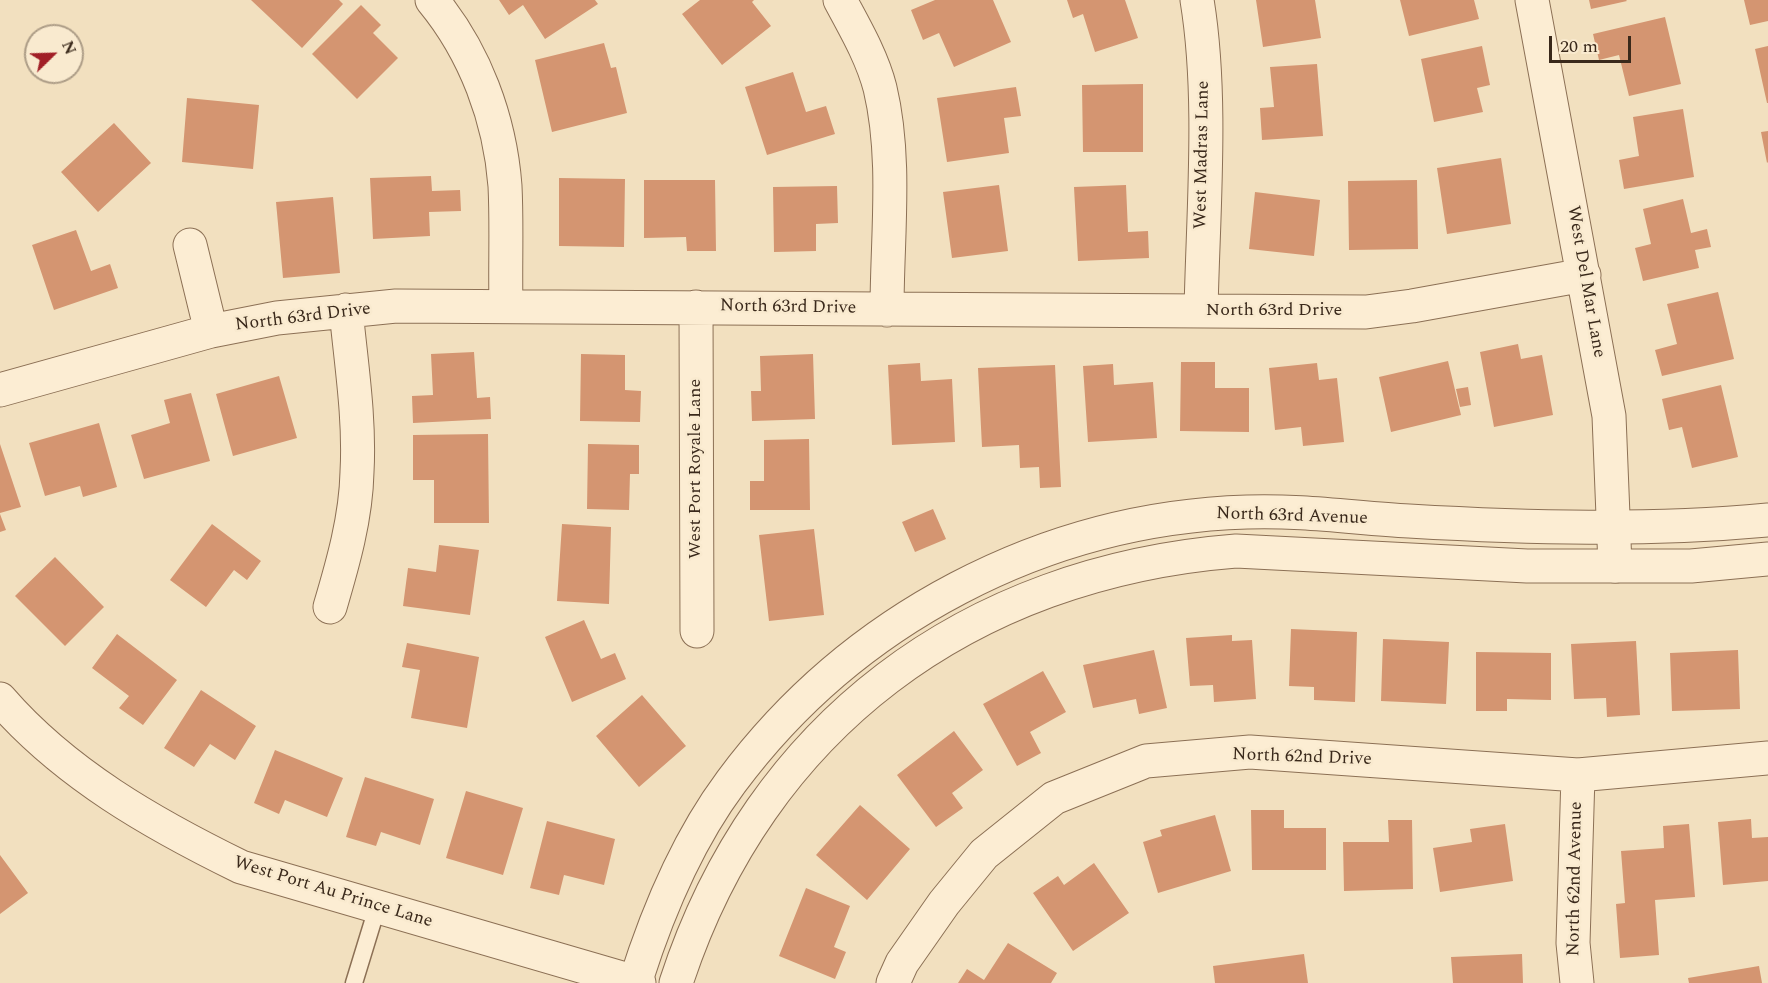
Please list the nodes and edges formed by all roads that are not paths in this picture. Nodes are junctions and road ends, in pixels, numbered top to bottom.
1 (432, 0) edge
2 (840, 0) edge
3 (1197, 0) edge
4 (1532, 0) edge
5 (190, 244) dead end
6 (1584, 275) junction
7 (506, 306) junction
8 (696, 307) junction
9 (346, 310) junction
10 (887, 310) junction
11 (1201, 311) junction
12 (211, 331) junction
13 (0, 390) edge
14 (1768, 520) edge
15 (1615, 527) junction
16 (1768, 559) edge
17 (1615, 566) junction
18 (330, 607) dead end
19 (697, 631) dead end
20 (0, 699) edge
21 (1768, 758) edge
22 (1578, 775) junction
23 (376, 908) junction
24 (636, 982) edge
25 (354, 983) edge
26 (676, 983) edge
27 (893, 983) edge
28 (1576, 983) edge

1 - 7 street
2 - 10 street
3 - 11 street, West Madras Lane
4 - 6 street, West Del Mar Lane
5 - 12 street
6 - 11 street, North 63rd Drive
6 - 15 street, West Del Mar Lane
7 - 8 street, North 63rd Drive
7 - 9 street, North 63rd Drive
8 - 10 street, North 63rd Drive
8 - 19 street, West Port Royale Lane
9 - 12 street, North 63rd Drive
9 - 18 street
10 - 11 street, North 63rd Drive
12 - 13 street, North 63rd Drive
14 - 15 street, North 63rd Avenue
15 - 17 street, West Del Mar Lane
15 - 24 street, North 63rd Avenue
16 - 17 street, North 63rd Avenue
17 - 26 street, North 63rd Avenue
20 - 23 street, West Port Au Prince Lane
21 - 22 street, North 62nd Drive
22 - 27 street, North 62nd Drive
22 - 28 street, North 62nd Avenue
23 - 24 street, West Port Au Prince Lane
23 - 25 lane

